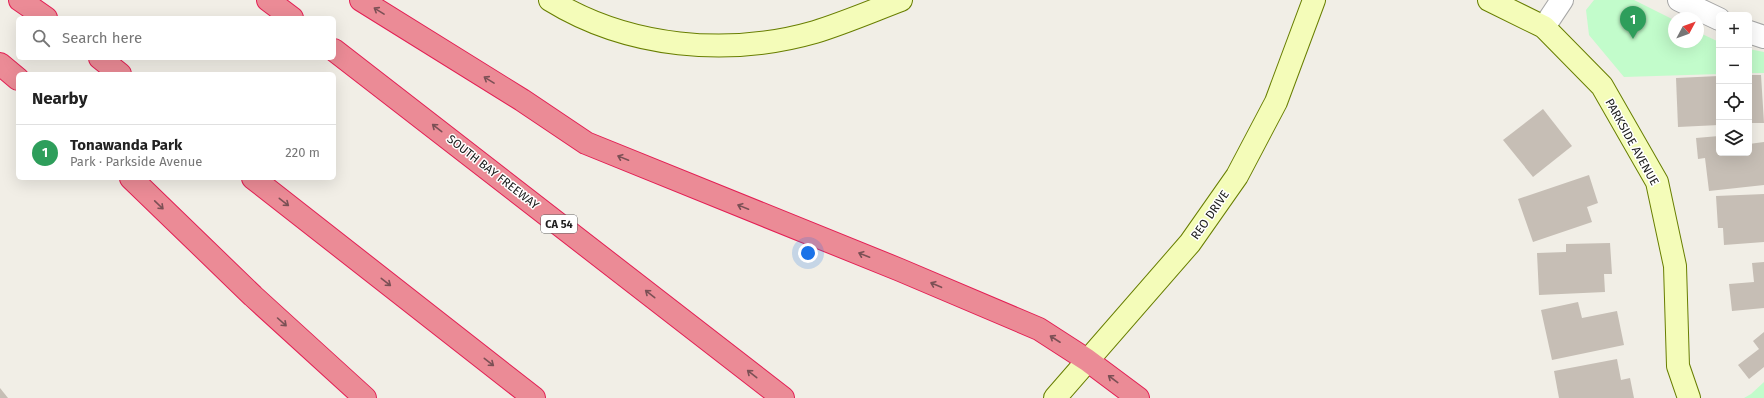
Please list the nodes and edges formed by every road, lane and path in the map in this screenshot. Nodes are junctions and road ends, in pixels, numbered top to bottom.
1 (20, 0) edge
2 (268, 0) edge
3 (361, 0) edge
4 (550, 0) edge
5 (901, 0) edge
6 (1314, 0) edge
7 (1489, 0) edge
8 (1562, 0) edge
9 (1679, 0) edge
10 (43, 16) edge
11 (289, 16) edge
12 (1716, 18) edge
13 (1544, 27) junction
14 (1752, 33) edge
15 (1764, 37) edge
16 (336, 52) edge
17 (102, 60) edge
18 (0, 64) edge
19 (118, 72) edge
20 (16, 77) edge
21 (133, 180) edge
22 (256, 180) edge
23 (1087, 360) junction
24 (365, 398) edge
25 (534, 398) edge
26 (783, 398) edge
27 (1055, 398) edge
28 (1138, 398) edge
29 (1689, 398) edge

1 - 10 highway
2 - 11 highway
23 -> 3 highway
4 - 5 main road
6 - 23 main road, REO DRIVE
7 - 13 main road, PARKSIDE AVENUE
8 - 13 street
9 - 12 street
13 - 29 main road, PARKSIDE AVENUE
14 - 15 street
26 -> 16 highway, SOUTH BAY FREEWAY / CA 54
17 - 19 highway
18 - 20 highway
21 -> 24 highway
22 -> 25 highway
23 - 27 main road, REO DRIVE
28 -> 23 highway

